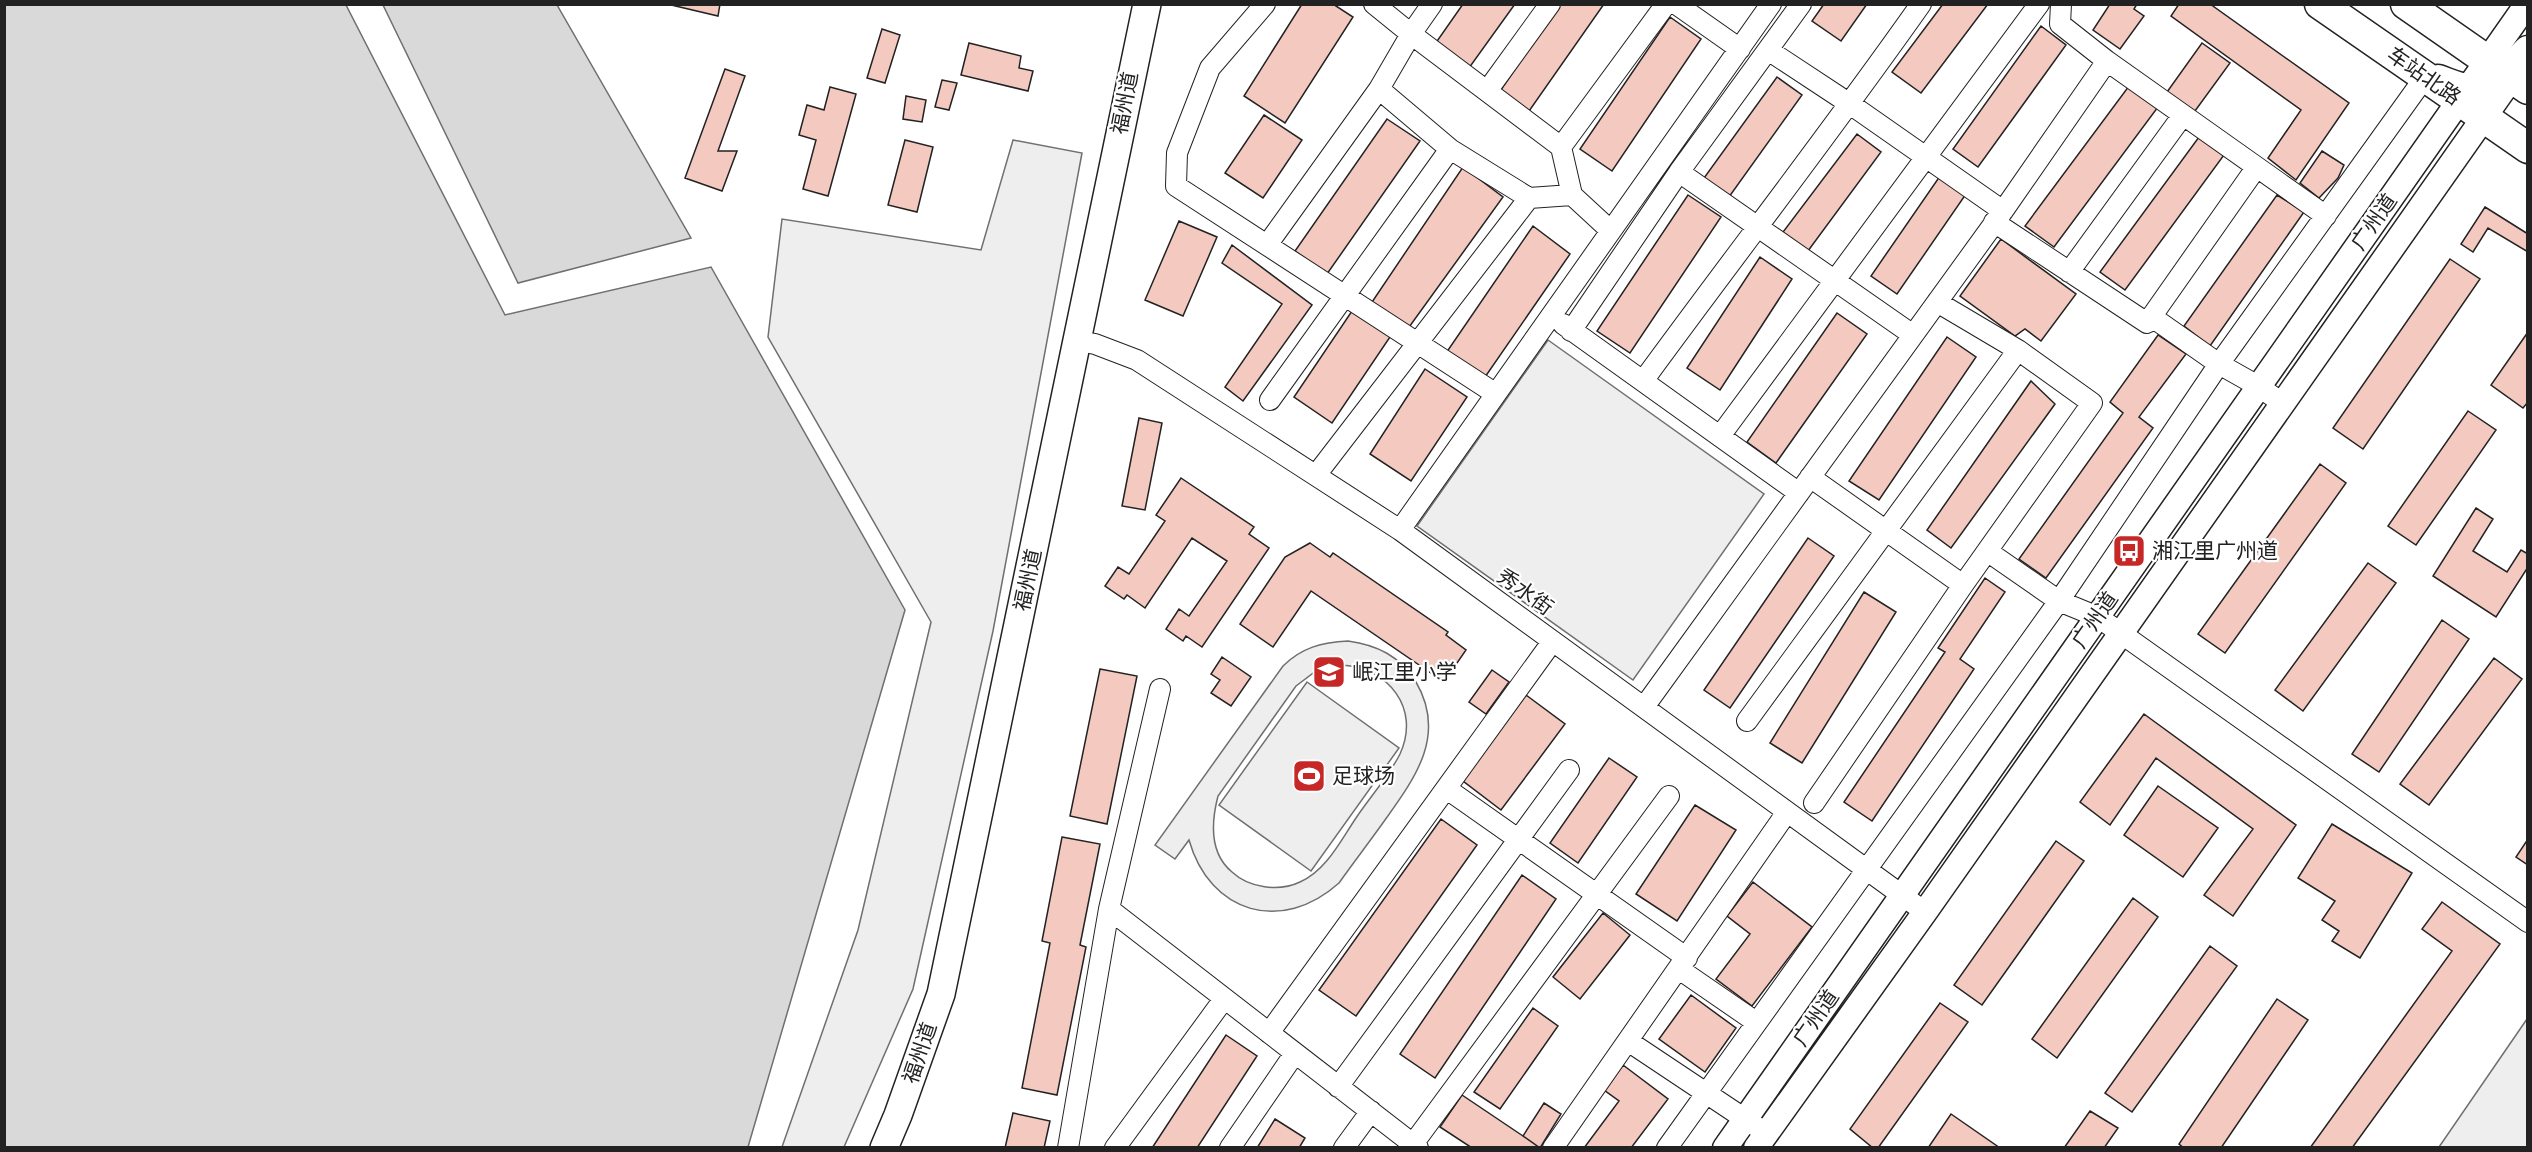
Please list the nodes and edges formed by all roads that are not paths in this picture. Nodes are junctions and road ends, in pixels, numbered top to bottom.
1 (1146, 4) edge
2 (1162, 4) edge
3 (1265, 4) edge
4 (1374, 4) edge
5 (1432, 4) edge
6 (1550, 4) edge
7 (1666, 4) edge
8 (1676, 4) edge
9 (1771, 4) edge
10 (1801, 4) edge
11 (1921, 4) edge
12 (2039, 4) edge
13 (2061, 4) edge
14 (2320, 4) edge
15 (2406, 4) edge
16 (2527, 4) edge
17 (2513, 24) junction
18 (1411, 34) junction
19 (2448, 34) junction
20 (1740, 50) junction
21 (1768, 50) junction
22 (2107, 61) junction
23 (2514, 68) edge
24 (2420, 73) junction
25 (1379, 90) junction
26 (1487, 91) junction
27 (2470, 103) junction
28 (1850, 104) junction
29 (2183, 115) junction
30 (1562, 147) junction
31 (2528, 148) edge
32 (1450, 149) junction
33 (1925, 157) junction
34 (2256, 168) junction
35 (1679, 172) junction
36 (1572, 195) junction
37 (1529, 198) junction
38 (2326, 216) junction
39 (1999, 217) junction
40 (1756, 226) junction
41 (1611, 231) junction
42 (1267, 245) junction
43 (2069, 272) junction
44 (1835, 281) junction
45 (1345, 296) junction
46 (1937, 302) junction
47 (1551, 315) junction
48 (2152, 317) junction
49 (1571, 331) junction
50 (1913, 335) junction
51 (1087, 342) junction
52 (1418, 343) junction
53 (2018, 350) junction
54 (2219, 364) junction
55 (1643, 381) junction
56 (2258, 386) junction
57 (1496, 394) junction
58 (1270, 400) dead end
59 (2282, 403) junction
60 (1720, 436) junction
61 (1316, 475) junction
62 (1805, 485) junction
63 (1400, 530) junction
64 (1886, 531) junction
65 (1988, 552) junction
66 (1963, 585) junction
67 (2059, 601) junction
68 (2098, 617) junction
69 (2120, 634) junction
70 (1552, 642) junction
71 (1160, 689) dead end
72 (1644, 707) junction
73 (1748, 721) dead end
74 (1569, 770) dead end
75 (1447, 789) junction
76 (1669, 796) dead end
77 (1814, 803) dead end
78 (1787, 812) junction
79 (1516, 840) junction
80 (1865, 870) junction
81 (1596, 894) junction
82 (1902, 896) junction
83 (1109, 909) junction
84 (1925, 912) junction
85 (2528, 922) edge
86 (1683, 963) junction
87 (1224, 999) junction
88 (1756, 1022) junction
89 (1269, 1033) junction
90 (1628, 1041) junction
91 (1295, 1053) junction
92 (1338, 1087) junction
93 (1706, 1093) junction
94 (1371, 1111) junction
95 (1745, 1119) junction
96 (1761, 1140) edge
97 (1415, 1146) edge
98 (884, 1148) edge
99 (899, 1148) edge
100 (1068, 1148) edge
101 (1115, 1148) edge
102 (1230, 1148) edge
103 (1344, 1148) edge
104 (1553, 1148) edge
105 (1667, 1148) edge
106 (1725, 1148) edge

1 - 51 main road, 福州道
2 - 51 main road, 福州道
3 - 42 street
4 - 18 street
5 - 18 street
6 - 26 street
7 - 30 street
8 - 20 street
9 - 20 street
10 - 21 street
11 - 28 street
12 - 33 street
13 - 22 street
14 - 24 main road, 车站北路
15 - 19 main road
16 - 17 street
17 - 19 street
17 - 23 street
18 - 25 street
18 - 26 street
19 - 23 main road
20 - 41 street
21 - 28 street
21 - 35 street
22 - 29 street
22 - 39 street
23 - 27 main road
24 - 27 main road, 车站北路
24 - 38 street
25 - 32 street
25 - 42 street
26 - 30 street
27 - 31 main road, 车站北路
27 - 56 street, 广州道
27 - 59 street, 广州道
28 - 33 street
28 - 40 street
29 - 34 street
29 - 43 street
30 - 36 street
32 - 37 street
32 - 45 street
33 - 39 street
33 - 44 street
34 - 38 street
34 - 48 street
35 - 40 street
35 - 49 street
36 - 37 street
36 - 41 street
37 - 52 street
38 - 54 street
39 - 43 street
39 - 46 street
40 - 44 street
40 - 55 street
41 - 47 street
42 - 45 street
43 - 48 street
44 - 50 street
44 - 60 street
45 - 52 street
45 - 58 street
46 - 50 street
46 - 53 street
47 - 49 street
47 - 57 street
48 - 54 street
49 - 55 street
50 - 62 street
51 - 61 street, 秀水街
51 - 98 main road, 福州道
51 - 99 main road, 福州道
52 - 57 street
52 - 61 street
53 - 64 street
53 - 65 street
54 - 56 street
54 - 67 street
55 - 60 street
56 - 59 street
56 - 68 street, 广州道
57 - 63 street
59 - 69 street, 广州道
60 - 62 street
61 - 63 street, 秀水街
62 - 64 street
62 - 72 street
63 - 70 street, 秀水街
64 - 66 street
64 - 73 street
65 - 66 street
65 - 67 street
66 - 77 street
67 - 68 street
67 - 80 street
68 - 69 street
68 - 82 street, 广州道
69 - 84 street, 广州道
69 - 85 street
70 - 72 street, 秀水街
70 - 75 street
71 - 83 street
72 - 78 street, 秀水街
74 - 79 street
75 - 79 street
75 - 89 street
76 - 81 street
78 - 80 street, 秀水街
78 - 86 street
79 - 81 street
79 - 92 street
80 - 82 street, 秀水街
80 - 88 street
81 - 86 street
81 - 97 street
82 - 84 street, 秀水街
82 - 95 street, 广州道
83 - 87 street
83 - 100 street
84 - 96 street, 广州道
86 - 88 street
86 - 90 street
87 - 89 street
87 - 101 street
88 - 93 street
89 - 91 street
90 - 93 street
90 - 104 street
91 - 92 street
91 - 102 street
92 - 94 street
93 - 95 street
93 - 105 street
94 - 97 street
94 - 103 street
95 - 96 street
95 - 106 street, 广州道

